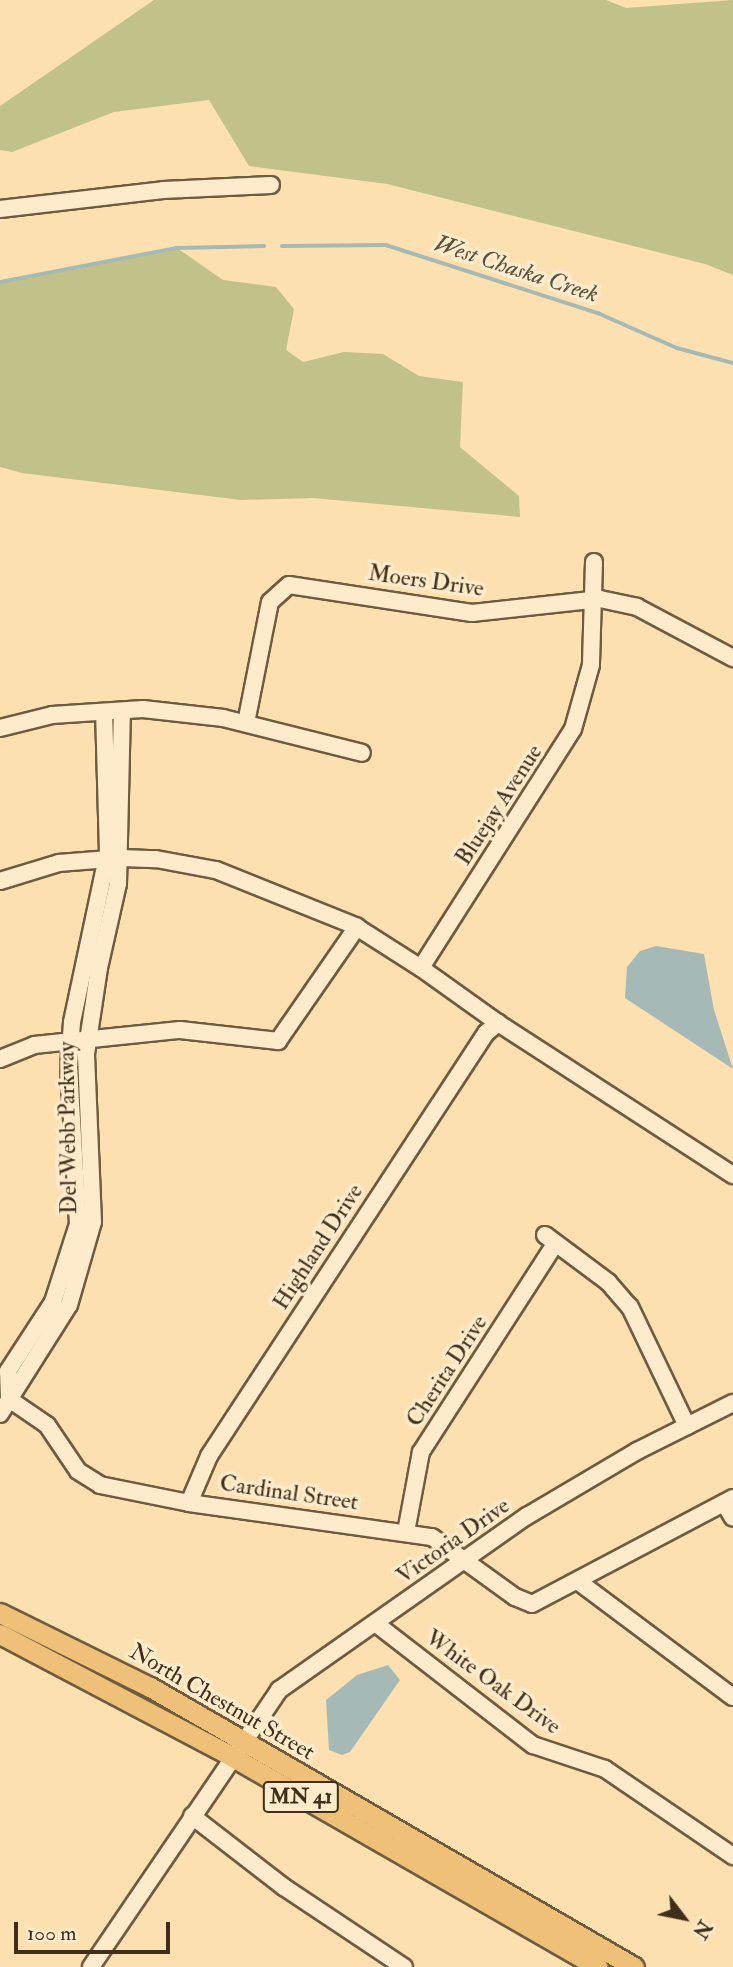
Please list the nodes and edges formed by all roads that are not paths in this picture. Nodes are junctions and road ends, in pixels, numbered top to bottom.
1 (271, 185) dead end
2 (0, 208) edge
3 (594, 562) dead end
4 (592, 599) junction
5 (733, 658) edge
6 (121, 711) junction
7 (104, 712) junction
8 (246, 723) junction
9 (0, 728) edge
10 (362, 752) dead end
11 (114, 859) junction
12 (0, 881) edge
13 (357, 927) junction
14 (421, 968) junction
15 (498, 1023) junction
16 (79, 1043) junction
17 (0, 1059) edge
18 (733, 1175) edge
19 (9, 1399) junction
20 (733, 1403) edge
21 (0, 1414) edge
22 (687, 1426) junction
23 (729, 1500) edge
24 (189, 1503) junction
25 (733, 1518) edge
26 (406, 1532) junction
27 (466, 1559) junction
28 (579, 1582) junction
29 (0, 1613) edge
30 (375, 1623) junction
31 (0, 1634) edge
32 (733, 1697) edge
33 (236, 1748) junction
34 (192, 1816) junction
35 (733, 1856) edge
36 (95, 1966) edge
37 (404, 1967) edge
38 (598, 1967) edge
39 (634, 1967) edge

1 - 2 street
3 - 4 street, Bluejay Avenue
4 - 5 street, Moers Drive
4 - 8 street, Moers Drive
4 - 14 street, Bluejay Avenue
6 - 7 street
6 - 8 street
6 - 11 street, Del Webb Parkway
7 - 9 street
7 - 11 street, Del Webb Parkway
8 - 10 street
11 - 12 street
11 - 13 street
11 - 16 street, Del Webb Parkway
13 - 14 street
13 - 16 street
14 - 15 street
15 - 18 street
15 - 24 street, Highland Drive
16 - 17 street
16 - 19 street, Del Webb Parkway
19 - 21 street, Del Webb Parkway
19 - 24 street, Cardinal Street
20 - 22 street, Victoria Drive
22 - 26 street, Cherita Drive
22 - 27 street, Victoria Drive
23 - 25 street
23 - 28 street
24 - 26 street, Cardinal Street
26 - 27 street, Cardinal Street
27 - 28 street, Cardinal Street
27 - 30 street, Victoria Drive
28 - 32 street
29 - 33 main road, North Chestnut Street / MN 41
30 - 33 street, Victoria Drive
30 - 35 street, White Oak Drive
31 - 33 main road, North Chestnut Street / MN 41
33 - 34 street, Victoria Drive
33 - 38 main road, North Chestnut Street / MN 41
33 - 39 main road, North Chestnut Street / MN 41
34 - 36 street, Victoria Drive
34 - 37 street

